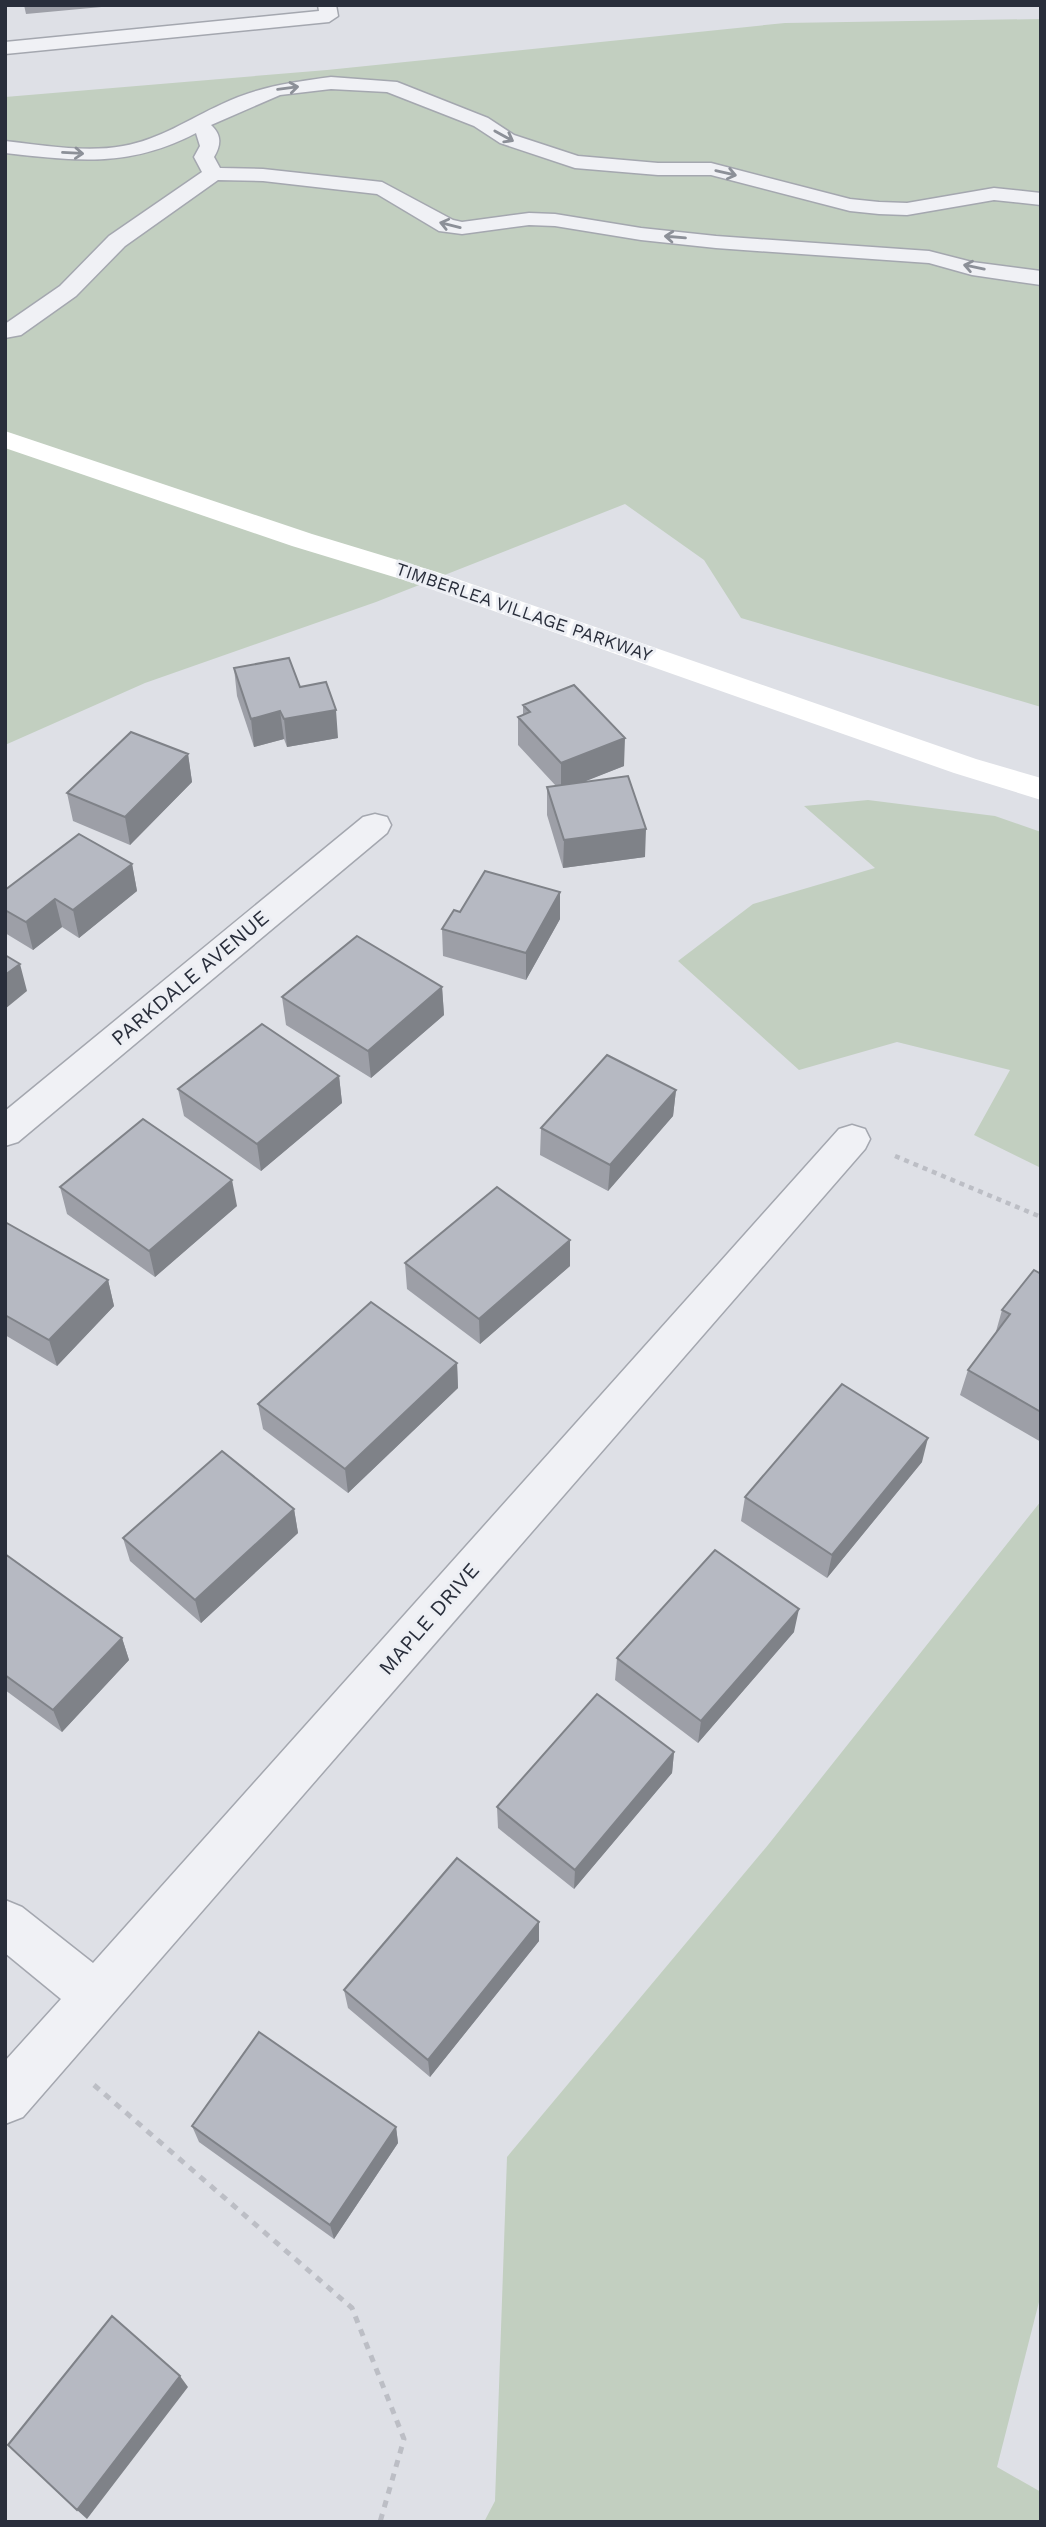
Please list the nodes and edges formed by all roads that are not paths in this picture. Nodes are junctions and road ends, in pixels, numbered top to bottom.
1 (327, 5) edge
2 (5, 48) edge
3 (199, 125) junction
4 (5, 147) edge
5 (213, 174) junction
6 (1041, 199) edge
7 (1041, 278) edge
8 (5, 331) edge
9 (5, 439) edge
10 (1041, 789) edge
11 (375, 825) dead end
12 (5, 1132) edge
13 (852, 1139) road end
14 (5, 1923) edge
15 (96, 1996) junction
16 (5, 2099) edge

1 - 2 lane
4 -> 3 lane
3 - 5 lane
3 -> 6 lane
7 -> 5 lane
5 - 8 lane
9 - 10 main road, TIMBERLEA VILLAGE PARKWAY
11 - 12 street, PARKDALE AVENUE
13 - 15 street, MAPLE DRIVE
14 - 15 street
15 - 16 street, MAPLE DRIVE

